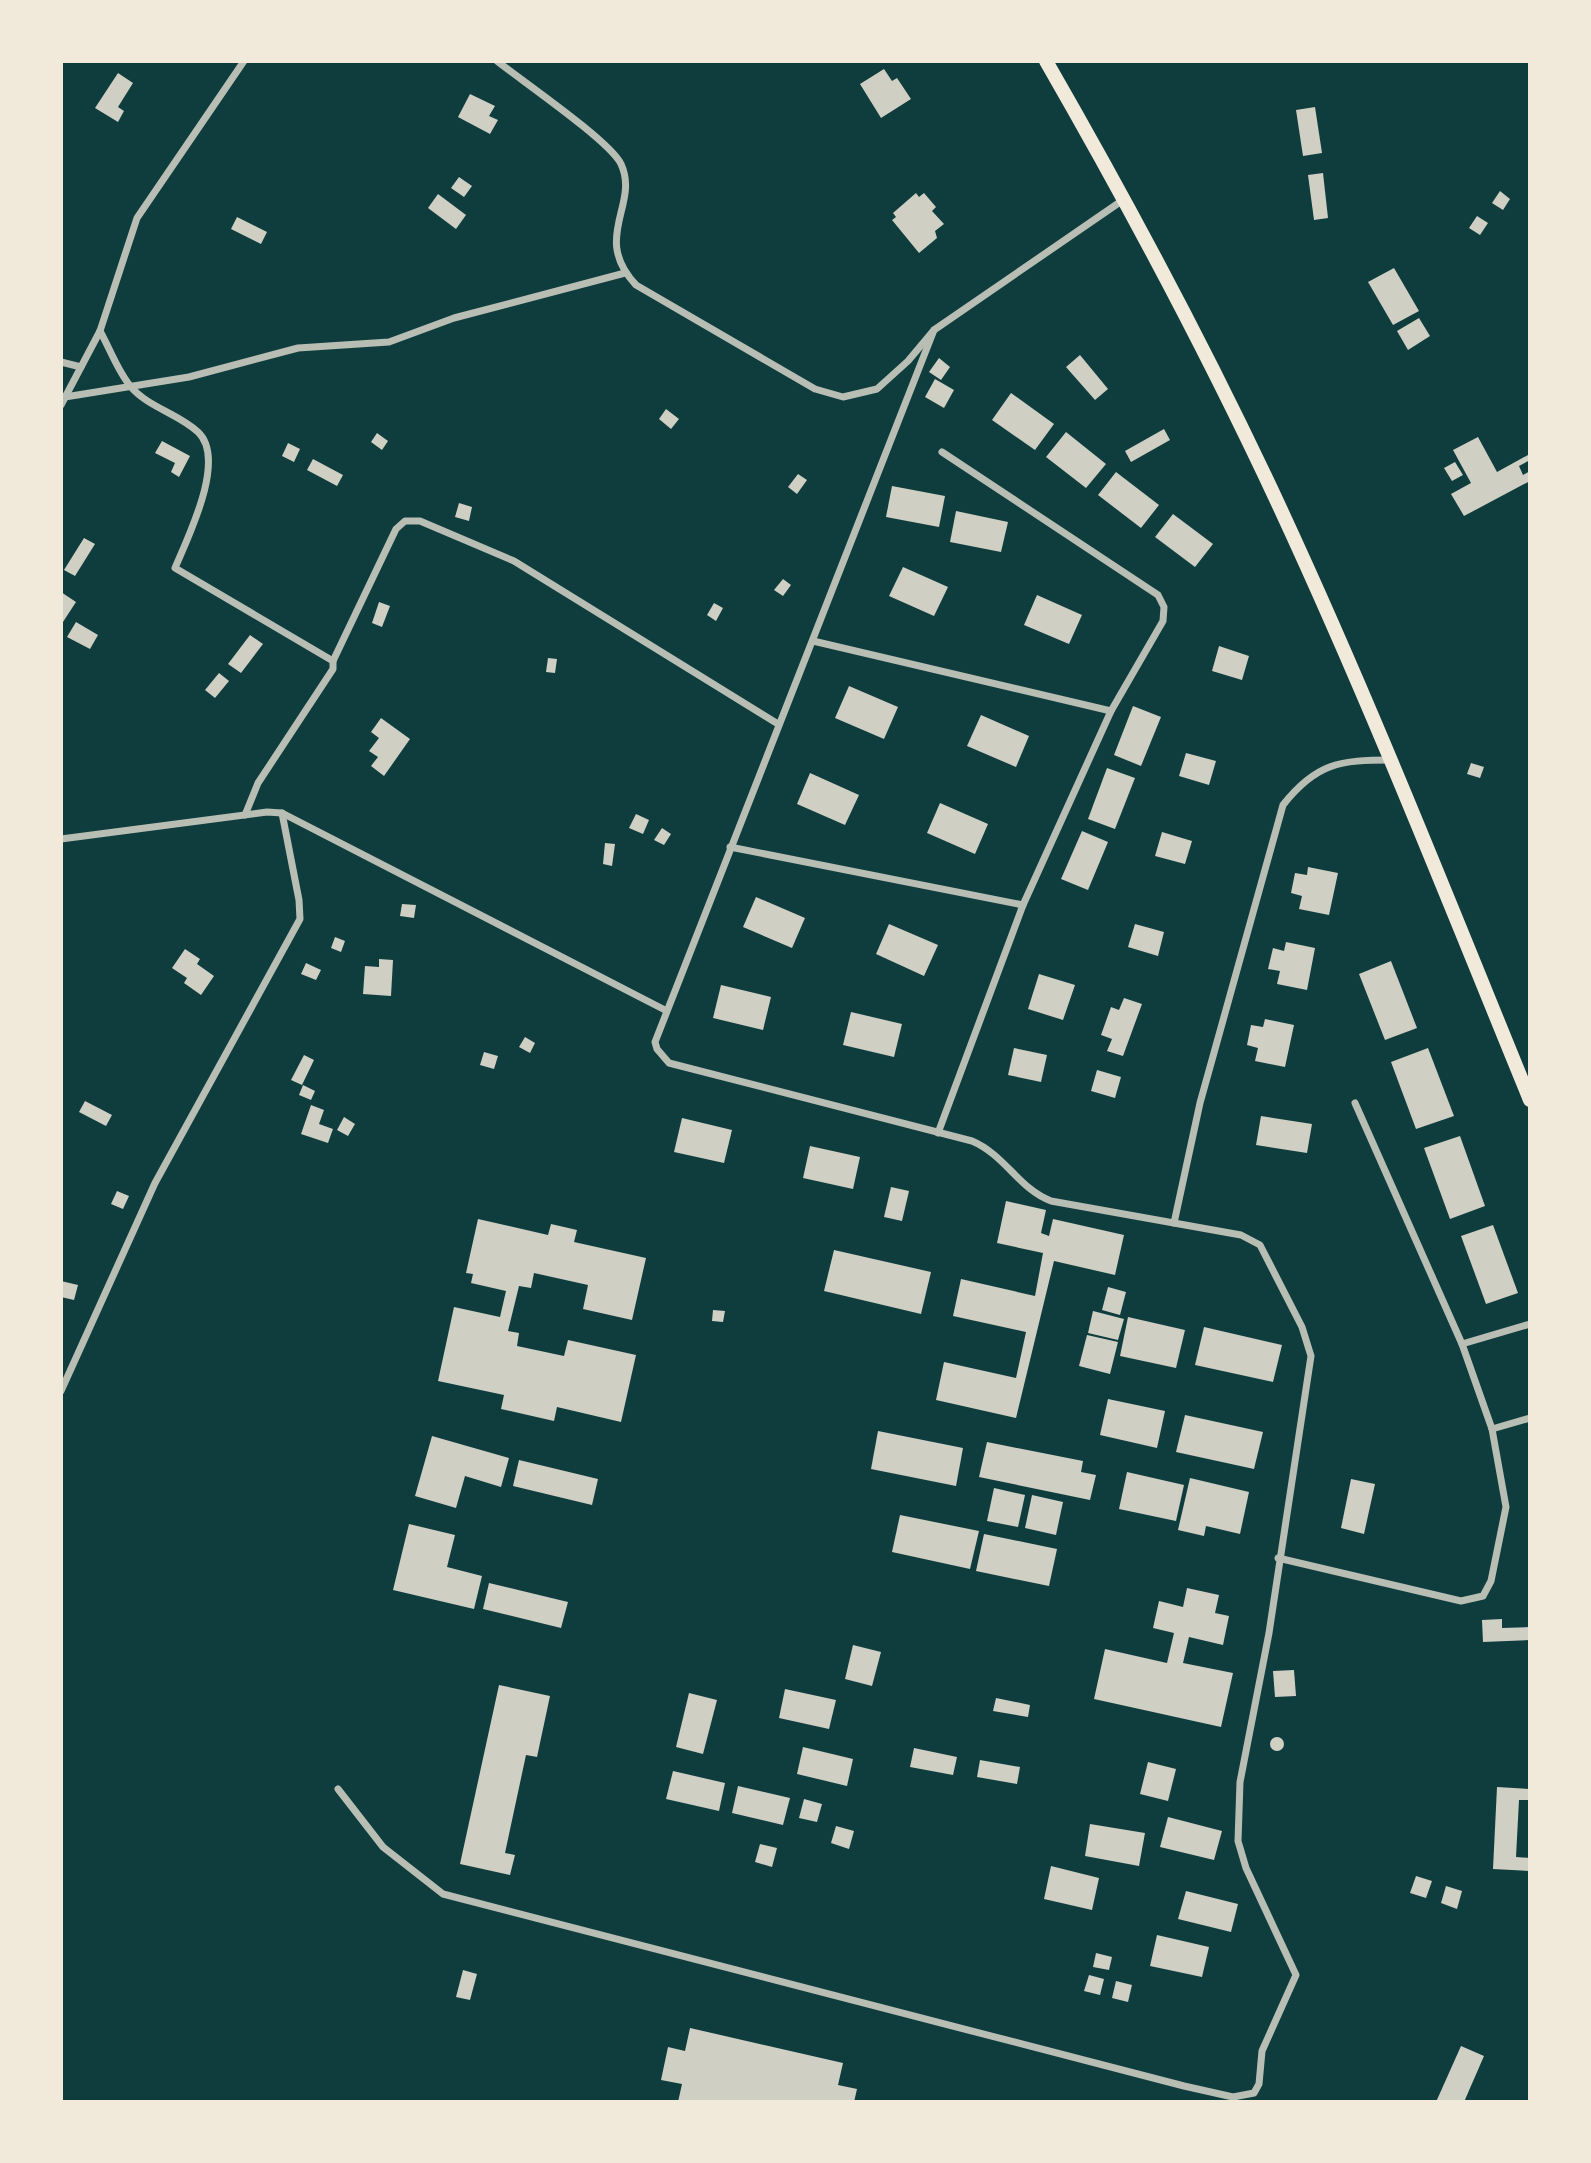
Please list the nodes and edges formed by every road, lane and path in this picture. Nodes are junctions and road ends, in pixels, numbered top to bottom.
1 (244, 61) edge
2 (497, 61) edge
3 (1045, 61) edge
4 (1124, 200) junction
5 (625, 273) junction
6 (934, 330) junction
7 (100, 331) junction
8 (61, 362) edge
9 (81, 367) junction
10 (132, 388) junction
11 (63, 401) edge
12 (942, 452) dead end
13 (813, 641) junction
14 (333, 661) junction
15 (1111, 710) junction
16 (778, 724) junction
17 (1391, 760) junction
18 (282, 813) junction
19 (244, 815) junction
20 (61, 839) edge
21 (730, 847) junction
22 (1023, 905) junction
23 (665, 1010) junction
24 (1530, 1100) edge
25 (1355, 1103) dead end
26 (939, 1133) junction
27 (1174, 1223) junction
28 (1530, 1324) edge
29 (1462, 1344) junction
30 (61, 1391) edge
31 (1530, 1418) edge
32 (1492, 1429) junction
33 (1279, 1558) junction
34 (338, 1789) dead end

1 - 7 street
2 - 5 street
3 - 4 main road
4 - 6 street
4 - 17 main road
5 - 6 street
5 - 10 street
6 - 13 street
7 - 9 street
7 - 10 street
8 - 9 street
9 - 11 street
10 - 11 street
10 - 14 street
12 - 15 street
13 - 15 street
13 - 16 street
14 - 16 street
14 - 19 street
15 - 22 street
16 - 21 street
17 - 24 main road
17 - 27 street
18 - 19 street
18 - 23 street
18 - 30 street
19 - 20 street
21 - 22 street
21 - 23 street
22 - 26 street
23 - 26 street
25 - 29 street
26 - 27 street
27 - 33 street
28 - 29 street
29 - 32 street
31 - 32 street
32 - 33 street
33 - 34 street

